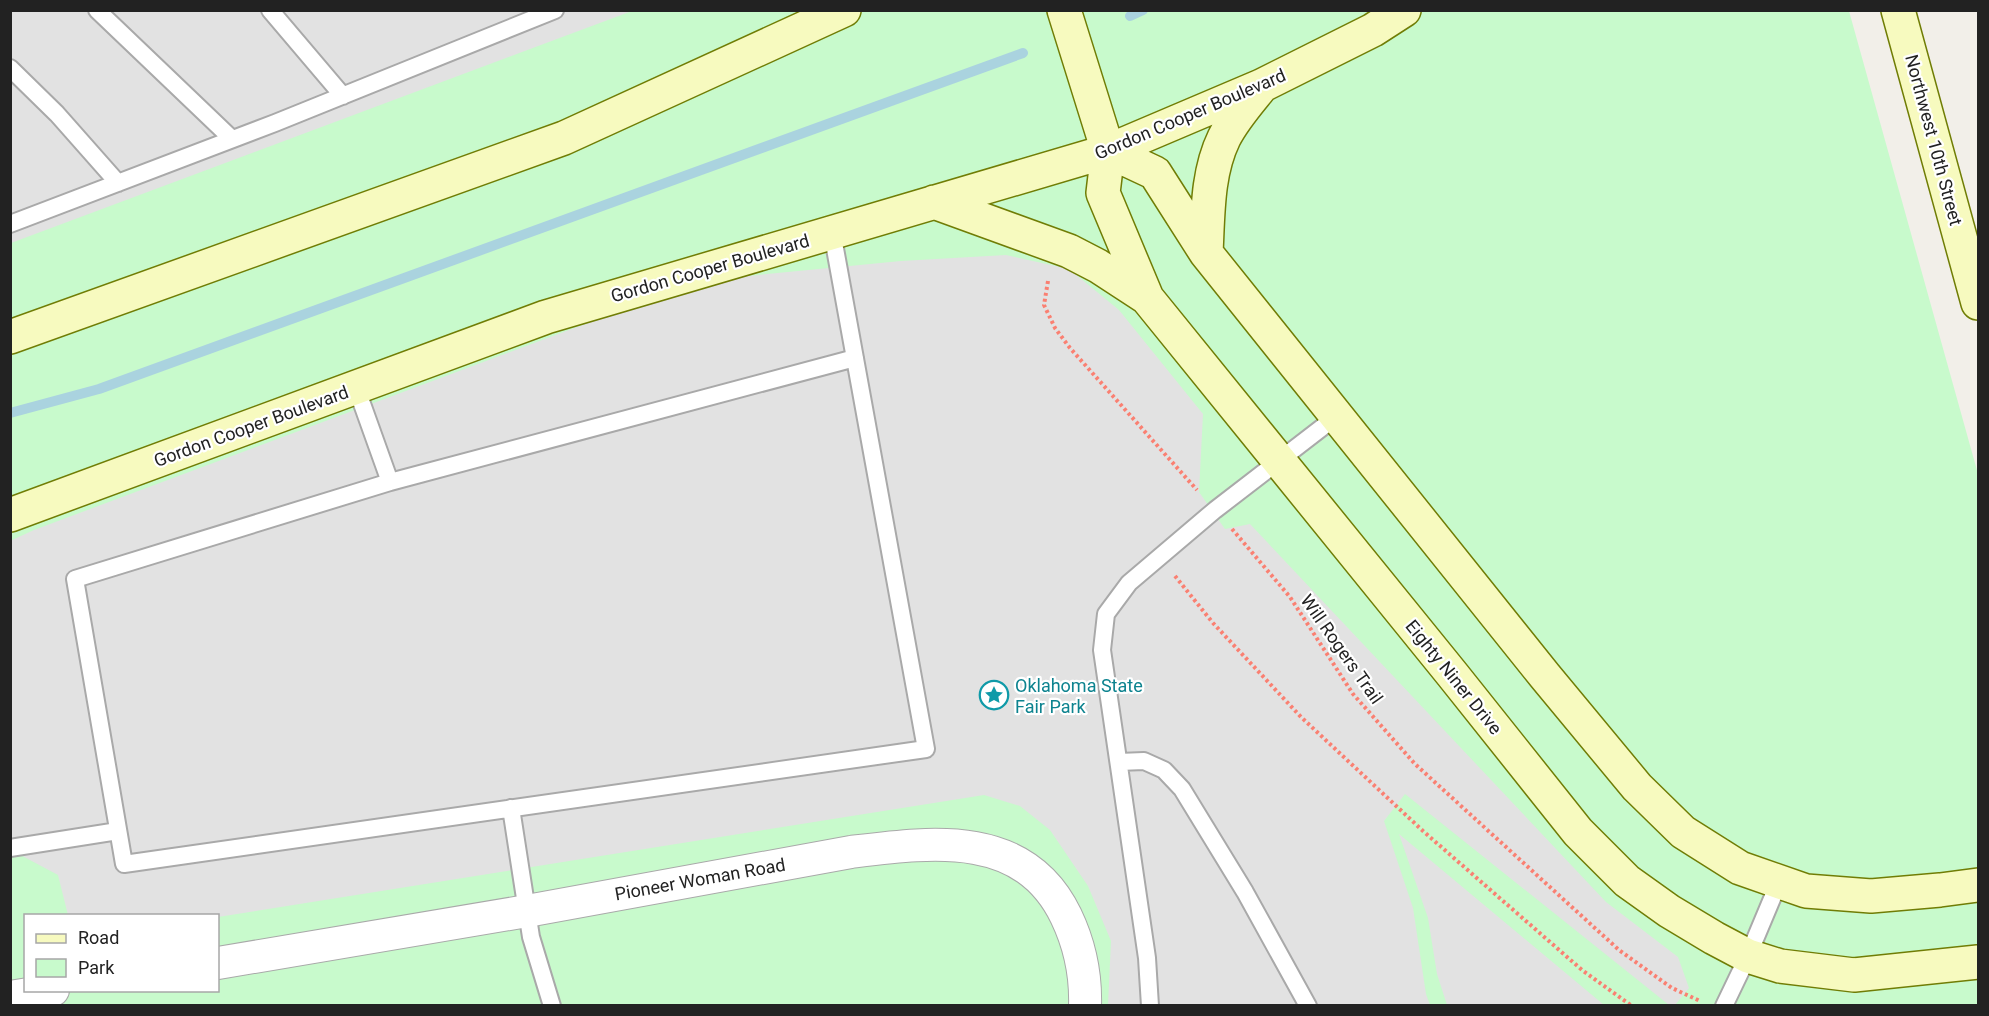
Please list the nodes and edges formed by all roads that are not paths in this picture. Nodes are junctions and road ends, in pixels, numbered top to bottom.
1 (97, 10) edge
2 (270, 10) edge
3 (555, 10) edge
4 (844, 10) edge
5 (1064, 10) edge
6 (1404, 10) edge
7 (1898, 10) edge
8 (10, 68) edge
9 (1261, 86) junction
10 (343, 96) junction
11 (232, 140) junction
12 (1108, 151) junction
13 (118, 183) junction
14 (934, 202) junction
15 (10, 224) edge
16 (832, 232) junction
17 (1206, 253) junction
18 (1147, 298) junction
19 (1978, 303) edge
20 (10, 337) edge
21 (855, 358) junction
22 (356, 387) junction
23 (1337, 416) junction
24 (1280, 461) junction
25 (390, 482) junction
26 (10, 515) edge
27 (1119, 762) junction
28 (511, 808) junction
29 (118, 831) junction
30 (10, 848) edge
31 (1779, 882) junction
32 (1978, 885) edge
33 (526, 910) junction
34 (1748, 956) junction
35 (1978, 962) edge
36 (219, 963) edge
37 (41, 992) edge
38 (10, 997) edge
39 (552, 1005) edge
40 (1084, 1005) edge
41 (1150, 1005) edge
42 (1308, 1005) edge
43 (1724, 1005) edge

1 - 11 lane
2 - 10 lane
3 - 10 lane
4 - 20 street
5 - 12 street, Eighty Niner Drive
6 - 9 street, Gordon Cooper Boulevard
7 - 19 street, Northwest 10th Street
8 - 13 lane
9 - 12 street, Gordon Cooper Boulevard
9 - 17 street
10 - 11 lane
11 - 13 lane
12 - 14 street, Gordon Cooper Boulevard
12 - 17 street
12 - 18 street, Eighty Niner Drive
13 - 15 lane
14 - 16 street, Gordon Cooper Boulevard
14 - 18 street
16 - 21 lane
16 - 22 street, Gordon Cooper Boulevard
17 - 23 street
18 - 24 street, Eighty Niner Drive
21 - 25 lane
21 - 28 lane
22 - 25 lane
22 - 26 street, Gordon Cooper Boulevard
23 - 24 lane
23 - 31 street
24 - 27 lane
24 - 34 street, Eighty Niner Drive
25 - 29 lane
27 - 41 lane
27 - 42 lane
28 - 29 lane
28 - 33 lane
29 - 30 lane
31 - 32 street
31 - 34 lane
33 - 36 street, Pioneer Woman Road
33 - 39 lane
33 - 40 street, Pioneer Woman Road
34 - 35 street, Eighty Niner Drive
34 - 43 lane
37 - 38 street

